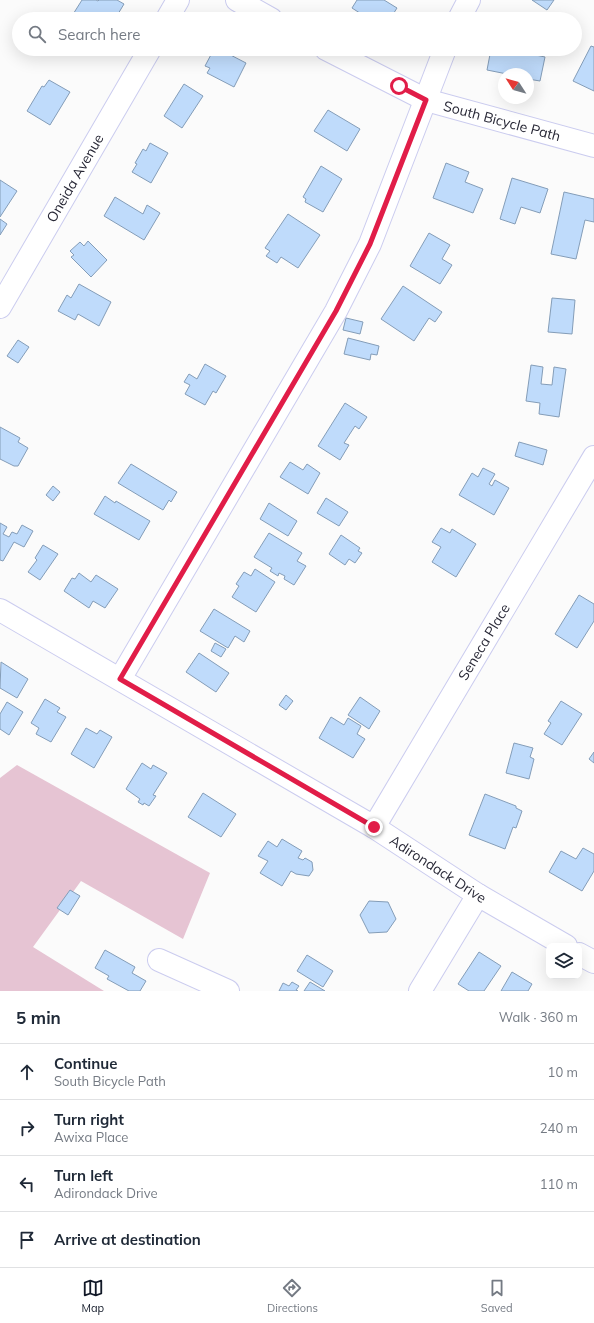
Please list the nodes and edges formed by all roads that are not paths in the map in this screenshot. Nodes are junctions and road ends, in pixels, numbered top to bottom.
1 (178, 0) edge
2 (237, 0) edge
3 (469, 0) edge
4 (171, 12) edge
5 (258, 12) edge
6 (463, 12) edge
7 (146, 56) edge
8 (340, 56) edge
9 (442, 56) edge
10 (426, 100) junction
11 (594, 146) edge
12 (0, 307) edge
13 (594, 457) edge
14 (0, 610) edge
15 (120, 679) junction
16 (374, 827) junction
17 (478, 895) junction
18 (561, 943) edge
19 (582, 956) edge
20 (159, 960) dead end
21 (594, 962) edge
22 (228, 991) edge
23 (420, 991) edge

1 - 4 street
2 - 5 street
3 - 6 street
7 - 12 street, Oneida Avenue
8 - 10 street, South Bicycle Path
9 - 10 street
10 - 11 street, South Bicycle Path
10 - 15 street
13 - 16 street, Seneca Place
14 - 15 street, Adirondack Drive
15 - 16 street, Adirondack Drive
16 - 17 street, Adirondack Drive
17 - 18 street, Adirondack Drive
17 - 23 street
19 - 21 street
20 - 22 street

